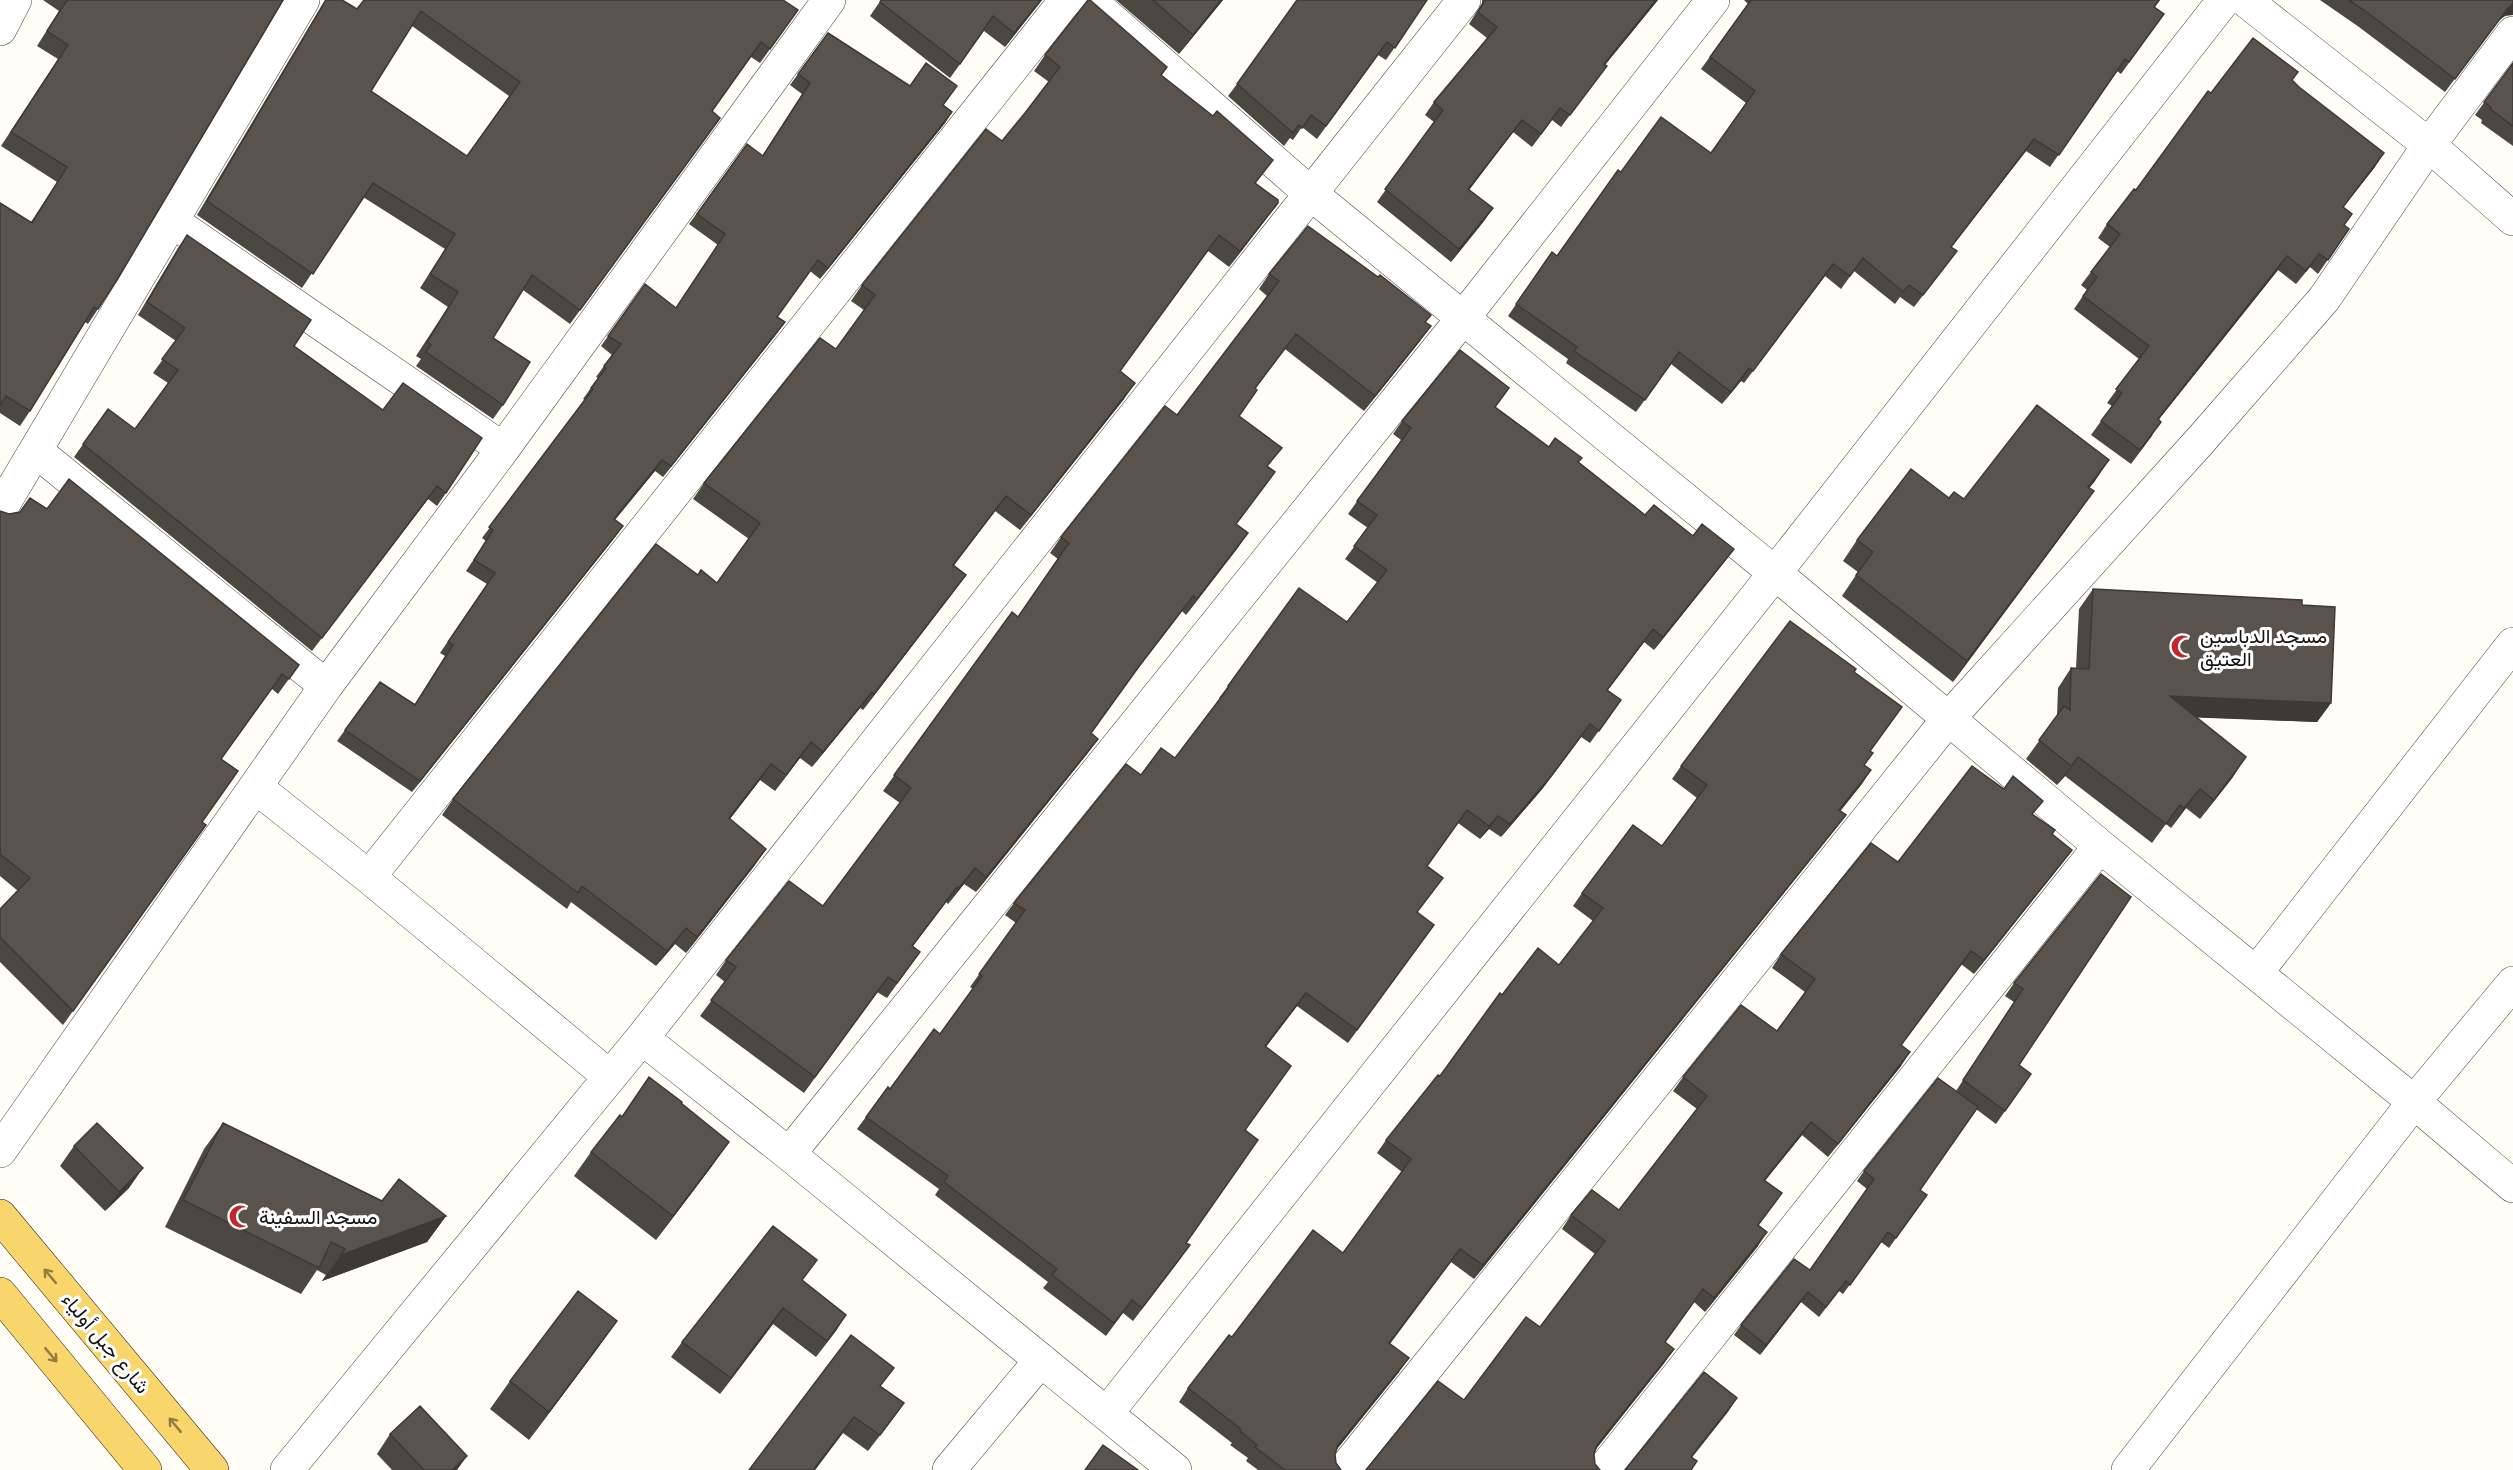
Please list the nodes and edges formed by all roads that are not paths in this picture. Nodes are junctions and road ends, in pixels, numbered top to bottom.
1 (303, 0) edge
2 (1066, 0) edge
3 (1089, 0) edge
4 (1464, 0) edge
5 (1713, 0) edge
6 (2224, 0) edge
7 (2245, 0) edge
8 (819, 4) edge
9 (2513, 33) edge
10 (2429, 145) junction
11 (1310, 193) junction
12 (2513, 219) edge
13 (172, 221) junction
14 (1463, 318) junction
15 (503, 449) junction
16 (36, 451) junction
17 (0, 510) edge
18 (1775, 573) junction
19 (2513, 644) edge
20 (326, 686) junction
21 (1948, 718) junction
22 (257, 788) junction
23 (2100, 846) junction
24 (369, 877) junction
25 (2256, 973) junction
26 (2513, 983) edge
27 (642, 1038) junction
28 (610, 1077) junction
29 (2414, 1102) junction
30 (0, 1151) edge
31 (789, 1154) junction
32 (2513, 1186) edge
33 (0, 1216) edge
34 (0, 1294) edge
35 (1041, 1360) junction
36 (1107, 1413) junction
37 (145, 1470) edge
38 (212, 1470) edge
39 (287, 1470) edge
40 (949, 1470) edge
41 (1175, 1470) edge
42 (1344, 1470) edge
43 (1603, 1470) edge
44 (2128, 1470) edge

1 - 13 street
2 - 24 street
3 - 11 street
4 - 11 street
5 - 14 street
6 - 18 street
7 - 10 street
8 - 15 street
9 - 10 street
10 - 12 street
10 - 21 street
11 - 14 street
11 - 27 street
13 - 15 street
13 - 16 street
14 - 18 street
14 - 31 street
15 - 20 street
16 - 17 street
16 - 20 street
18 - 21 street
18 - 36 street
19 - 25 street
20 - 22 street
21 - 23 street
21 - 42 street
22 - 24 street
22 - 30 street
23 - 25 street
23 - 43 street
24 - 28 street
25 - 29 street
26 - 29 street
27 - 28 street
27 - 31 street
28 - 39 street
29 - 32 street
29 - 44 street
31 - 35 street
38 -> 33 main road, شارع جبل أولياء
34 -> 37 main road
35 - 36 street
35 - 40 street
36 - 41 street

